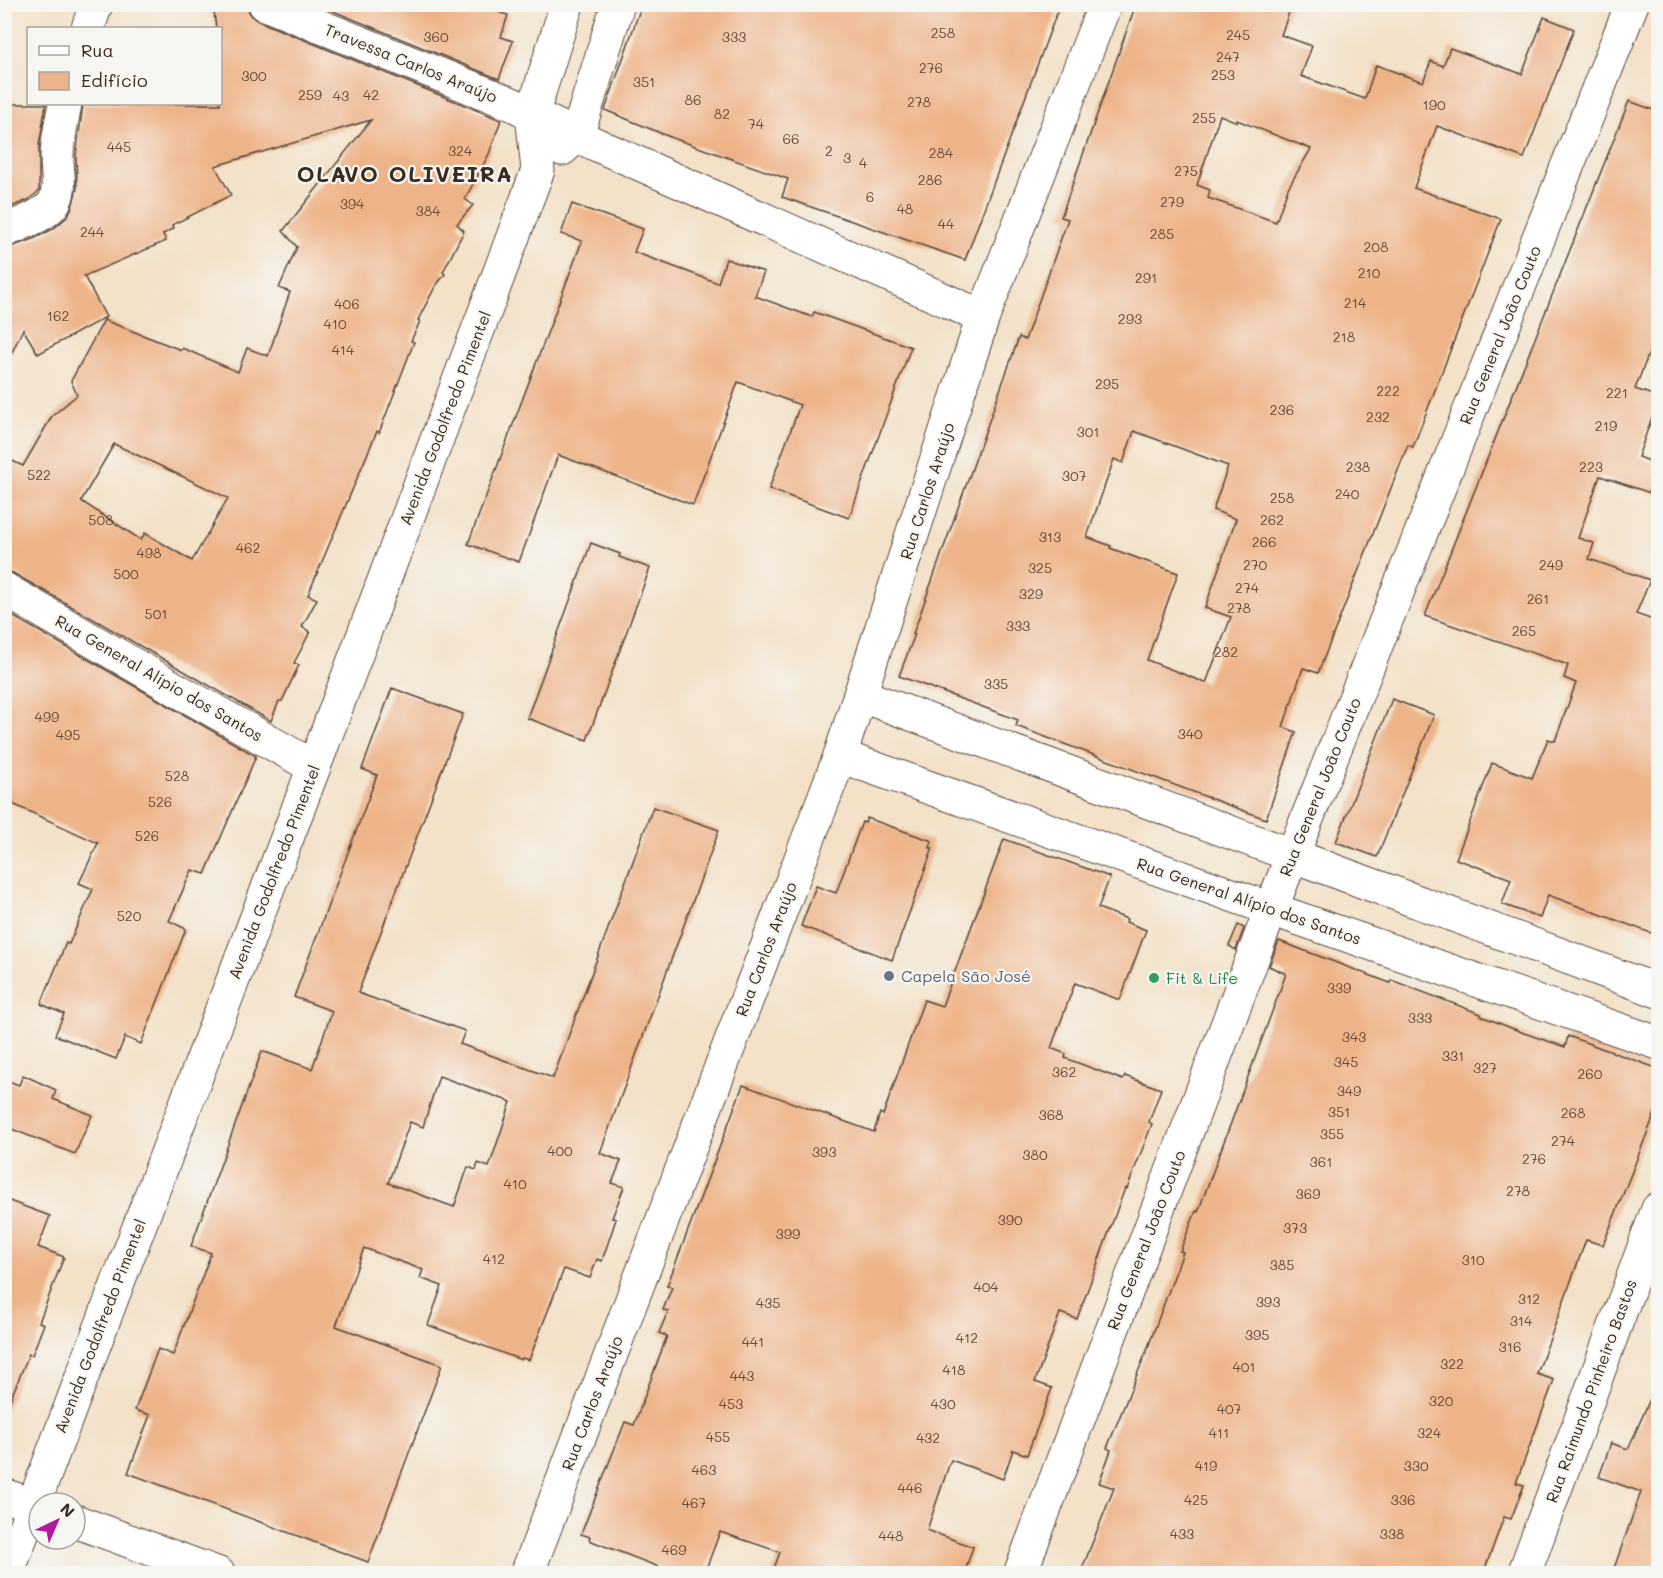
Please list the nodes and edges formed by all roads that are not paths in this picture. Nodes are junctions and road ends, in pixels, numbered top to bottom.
1 (96, 4) edge
2 (265, 4) edge
3 (567, 4) edge
4 (618, 4) edge
5 (1104, 4) edge
6 (1632, 4) edge
7 (88, 27) edge
8 (65, 105) edge
9 (555, 126) junction
10 (538, 170) junction
11 (4, 231) edge
12 (983, 317) junction
13 (4, 589) edge
14 (860, 695) junction
15 (840, 756) junction
16 (315, 767) junction
17 (1293, 855) junction
18 (1271, 909) junction
19 (1659, 991) edge
20 (1659, 1043) edge
21 (1659, 1209) edge
22 (25, 1503) edge
23 (87, 1525) edge
24 (7, 1574) edge
25 (219, 1574) edge
26 (527, 1574) edge
27 (1020, 1574) edge
28 (1524, 1574) edge

1 - 7 street
2 - 9 street, Travessa Carlos Araújo
3 - 9 street, Avenida Godolfredo Pimentel
4 - 9 street, Avenida Godolfredo Pimentel
5 - 12 street, Rua Carlos Araújo
6 - 17 street, Rua General João Couto
8 - 11 street
9 - 10 street, Avenida Godolfredo Pimentel
9 - 10 street, Avenida Godolfredo Pimentel
9 - 12 street
10 - 16 street, Avenida Godolfredo Pimentel
12 - 14 street, Rua Carlos Araújo
13 - 16 street, Rua General Alípio dos Santos
14 - 15 street, Rua Carlos Araújo
14 - 17 street
15 - 18 street, Rua General Alípio dos Santos
15 - 26 street, Rua Carlos Araújo
16 - 22 street, Avenida Godolfredo Pimentel
17 - 18 street, Rua General João Couto
17 - 19 street
18 - 20 street, Rua General Alípio dos Santos
18 - 27 street, Rua General João Couto
21 - 28 street, Rua Raimundo Pinheiro Bastos
22 - 24 street, Avenida Godolfredo Pimentel
23 - 25 street

